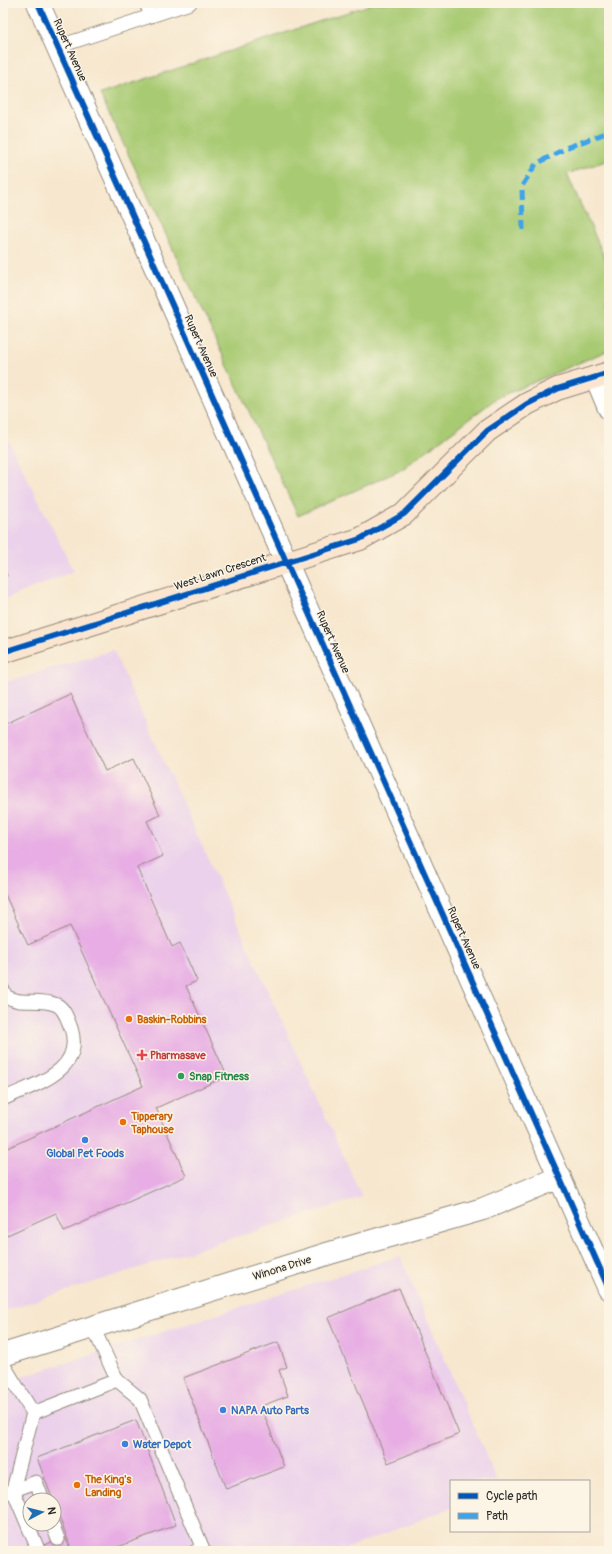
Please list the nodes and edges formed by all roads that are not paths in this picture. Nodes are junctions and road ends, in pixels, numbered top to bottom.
1 (38, 3) edge
2 (146, 3) edge
3 (190, 3) edge
4 (151, 16) junction
5 (57, 47) junction
6 (602, 375) edge
7 (609, 408) edge
8 (287, 562) junction
9 (3, 652) edge
10 (3, 990) edge
11 (3, 1099) edge
12 (560, 1177) junction
13 (609, 1289) edge
14 (93, 1327) junction
15 (3, 1355) edge
16 (3, 1364) edge
17 (117, 1380) junction
18 (33, 1413) junction
19 (8, 1492) edge
20 (40, 1492) edge
21 (55, 1532) edge
22 (58, 1539) dead end
23 (37, 1547) dead end
24 (196, 1551) edge

1 - 5 street, Rupert Avenue
2 - 4 lane
3 - 4 lane
4 - 5 lane
5 - 8 street, Rupert Avenue
6 - 7 street
6 - 8 street, West Lawn Crescent
8 - 9 street, West Lawn Crescent
8 - 12 street, Rupert Avenue
10 - 11 lane
12 - 13 street, Rupert Avenue
12 - 14 street, Winona Drive
14 - 15 street, Winona Drive
14 - 17 lane
16 - 18 lane
17 - 18 lane
17 - 24 lane
18 - 19 lane
19 - 20 lane
19 - 23 lane
21 - 22 lane

